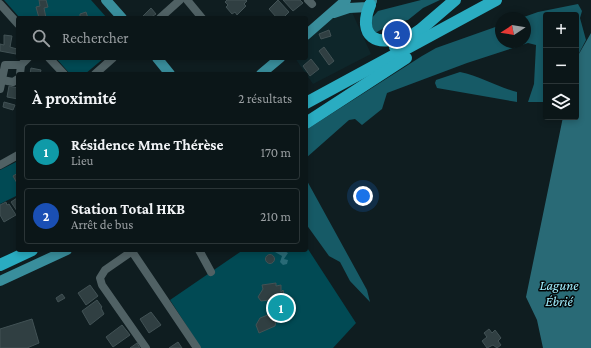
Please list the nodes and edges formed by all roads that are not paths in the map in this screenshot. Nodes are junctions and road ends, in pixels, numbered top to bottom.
1 (106, 0) edge
2 (180, 0) edge
3 (187, 0) edge
4 (346, 0) edge
5 (455, 0) edge
6 (496, 0) edge
7 (364, 3) edge
8 (0, 4) edge
9 (328, 15) junction
10 (120, 16) edge
11 (162, 16) edge
12 (200, 16) edge
13 (462, 19) junction
14 (432, 20) junction
15 (16, 22) edge
16 (308, 33) edge
17 (26, 60) edge
18 (51, 60) edge
19 (111, 60) edge
20 (159, 60) edge
21 (278, 60) edge
22 (21, 65) junction
23 (20, 72) edge
24 (62, 72) edge
25 (100, 72) edge
26 (168, 72) edge
27 (263, 72) edge
28 (2, 80) junction
29 (16, 80) edge
30 (0, 89) edge
31 (308, 93) edge
32 (308, 102) edge
33 (308, 122) edge
34 (16, 156) edge
35 (0, 165) edge
36 (16, 251) edge
37 (28, 252) edge
38 (63, 252) edge
39 (130, 252) edge
40 (132, 252) edge
41 (200, 252) edge
42 (0, 258) edge
43 (0, 265) edge
44 (211, 272) dead end
45 (0, 281) edge
46 (146, 348) edge
47 (197, 348) edge

1 - 10 main road
2 - 11 street
3 - 12 street
4 - 9 main road
5 - 14 highway
6 - 13 highway
7 - 9 main road
7 - 14 highway
8 - 15 street
9 - 16 main road
13 - 32 highway
13 - 33 highway
14 - 31 highway
17 - 22 street
18 - 24 street
19 - 25 street
20 - 26 main road
21 - 27 main road
22 - 23 street
22 - 28 street
28 - 29 street
28 - 30 street
34 - 35 street
36 - 42 highway
37 - 43 highway
38 - 45 main road
39 - 46 street
40 - 47 street
41 - 44 street

